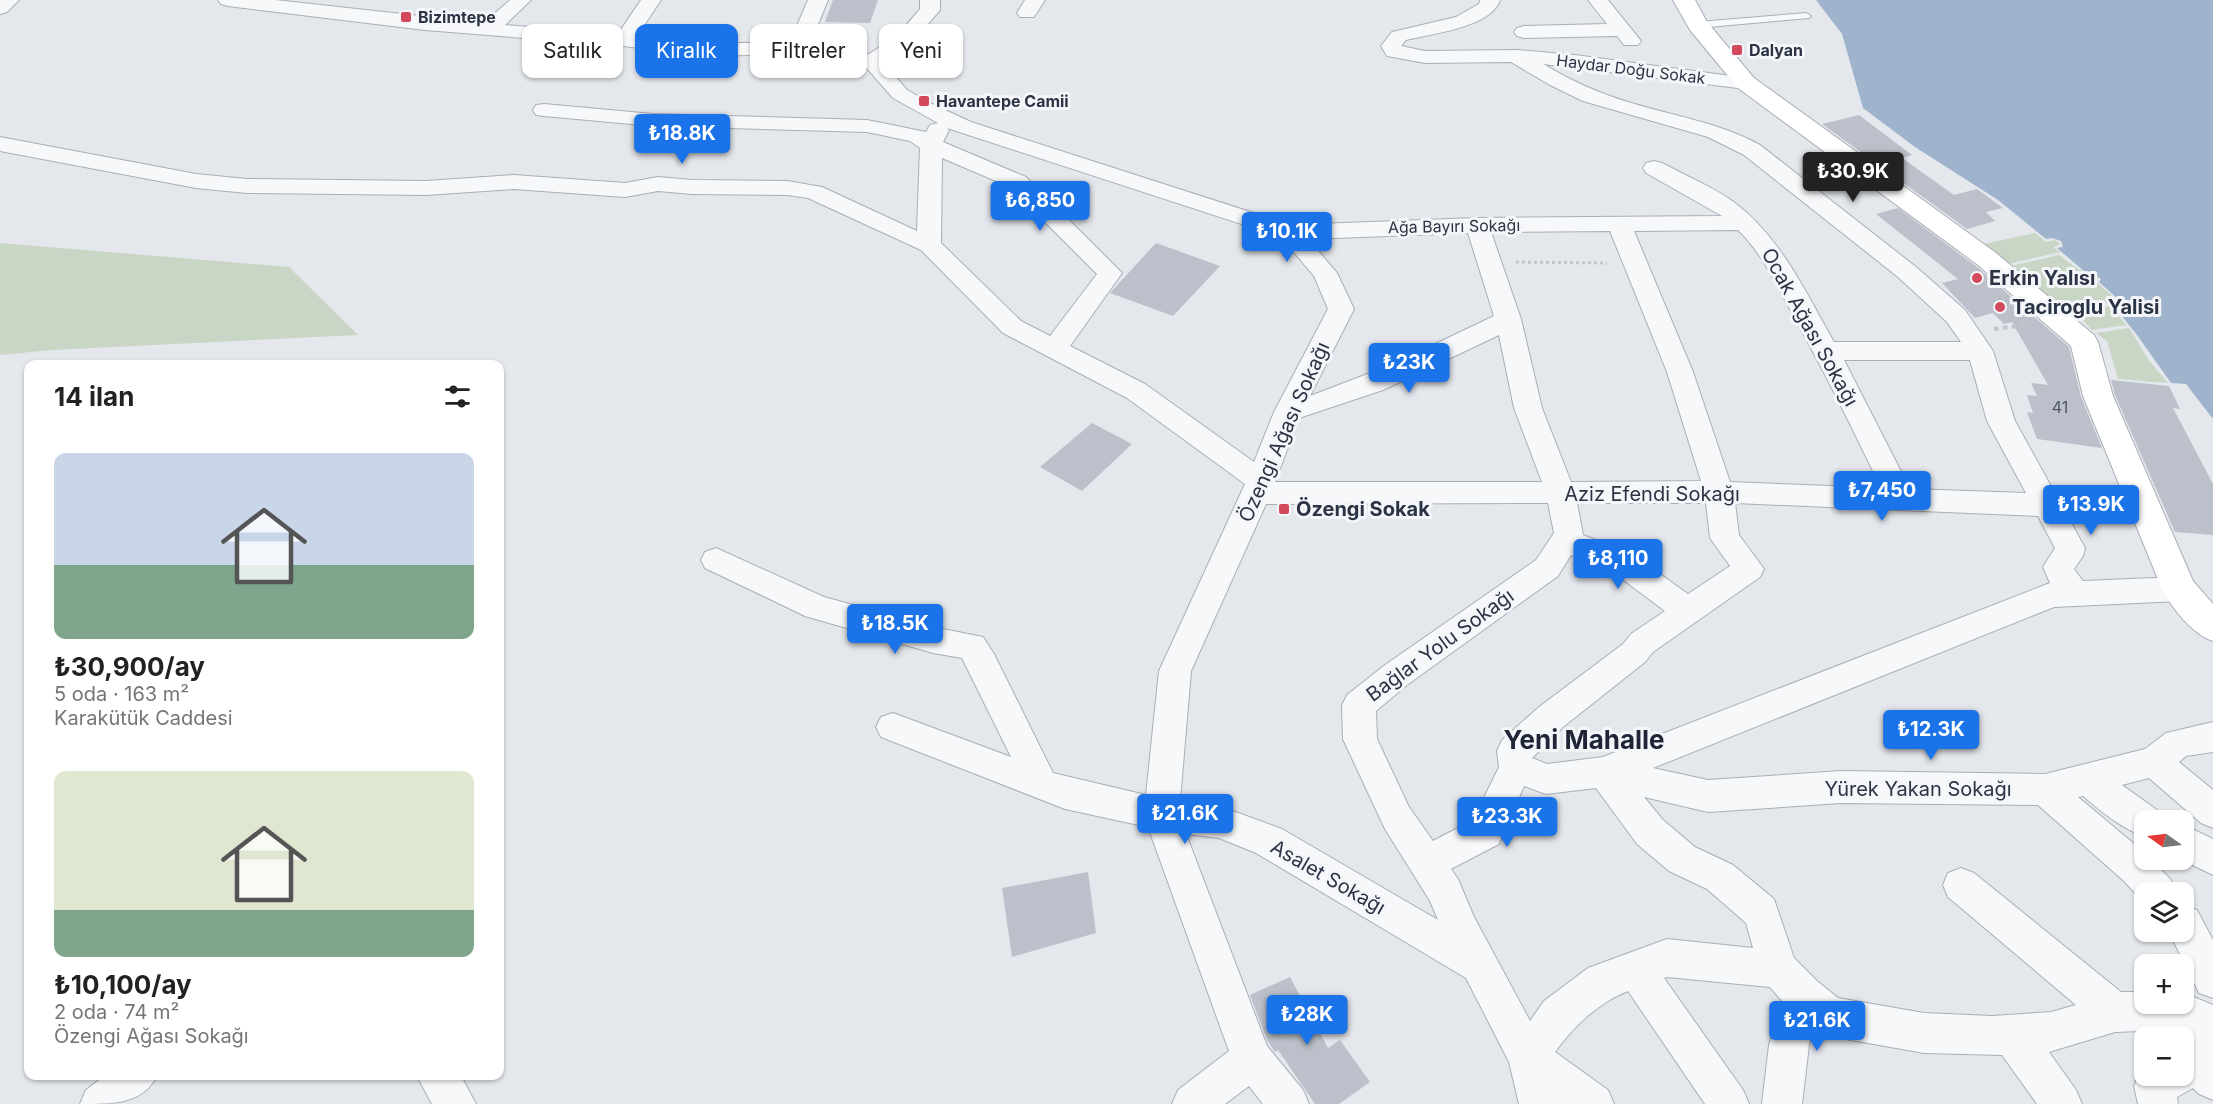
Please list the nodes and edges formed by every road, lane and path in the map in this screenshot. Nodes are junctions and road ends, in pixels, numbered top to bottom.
1 (9, 0) edge
2 (228, 0) edge
3 (400, 0) edge
4 (521, 0) edge
5 (651, 0) edge
6 (818, 0) edge
7 (930, 0) edge
8 (1490, 0) edge
9 (1598, 0) edge
10 (1684, 0) edge
11 (325, 5) edge
12 (0, 8) edge
13 (1806, 16) dead end
14 (376, 18) junction
15 (808, 24) edge
16 (1698, 24) junction
17 (489, 29) junction
18 (1623, 30) junction
19 (1524, 32) dead end
20 (624, 40) junction
21 (750, 49) edge
22 (1516, 56) junction
23 (867, 60) edge
24 (872, 62) junction
25 (1653, 70) junction
26 (1746, 83) junction
27 (544, 110) dead end
28 (945, 120) junction
29 (0, 144) edge
30 (931, 145) junction
31 (1654, 168) dead end
32 (1744, 223) junction
33 (1619, 224) junction
34 (1477, 225) junction
35 (1289, 232) junction
36 (928, 244) junction
37 (1491, 264) junction
38 (1637, 267) junction
39 (1508, 319) junction
40 (2059, 320) junction
41 (1974, 342) junction
42 (1054, 349) junction
43 (1826, 351) junction
44 (1288, 412) junction
45 (1259, 487) junction
46 (1719, 492) junction
47 (1561, 494) junction
48 (1901, 499) junction
49 (2047, 505) junction
50 (1565, 540) junction
51 (716, 560) dead end
52 (2179, 589) junction
53 (2075, 594) junction
54 (1688, 611) junction
55 (2213, 627) edge
56 (893, 727) dead end
57 (2213, 737) edge
58 (2154, 762) junction
59 (1516, 767) junction
60 (1604, 772) junction
61 (2089, 779) junction
62 (1041, 785) junction
63 (2045, 790) junction
64 (2213, 812) edge
65 (1161, 814) junction
66 (2134, 814) edge
67 (2194, 848) edge
68 (2213, 858) edge
69 (1427, 863) junction
70 (2149, 882) edge
71 (1961, 885) dead end
72 (2194, 942) edge
73 (1479, 965) junction
74 (1635, 969) junction
75 (2213, 979) edge
76 (1791, 982) junction
77 (2115, 1012) junction
78 (2196, 1018) edge
79 (2011, 1034) junction
80 (1528, 1057) junction
81 (1252, 1059) junction
82 (2194, 1073) edge
83 (440, 1080) edge
84 (2154, 1086) edge
85 (456, 1104) edge
86 (1192, 1104) edge
87 (1289, 1104) edge
88 (1539, 1104) edge
89 (1594, 1104) edge
90 (1730, 1104) edge
91 (1782, 1104) edge
92 (2062, 1104) edge
93 (2158, 1104) edge

1 - 12 street
2 - 11 street
3 - 14 street
4 - 17 street
5 - 20 street
6 - 15 street
7 - 24 street
8 - 22 street, Haydar Doğu Sokak
9 - 18 street
10 - 16 main road
11 - 14 street
13 - 16 lane
14 - 17 street
16 - 26 main road
17 - 20 street
18 - 19 street
18 - 25 street
20 - 21 street
22 - 25 street, Haydar Doğu Sokak
22 - 41 street
23 - 24 street
24 - 28 street
25 - 26 street, Haydar Doğu Sokak
26 - 40 main road
27 - 30 street
28 - 30 street
28 - 35 street
29 - 36 street
30 - 36 street
30 - 42 street
31 - 32 street, Ocak Ağası Sokağı
32 - 33 street, Ağa Bayırı Sokağı
32 - 43 street, Ocak Ağası Sokağı
33 - 34 street, Ağa Bayırı Sokağı
33 - 38 street
34 - 35 street, Ağa Bayırı Sokağı
34 - 37 street
35 - 44 street, Özengi Ağası Sokağı
36 - 42 street
37 - 38 path
37 - 39 street
38 - 46 street
39 - 44 street
39 - 47 street
40 - 41 path
40 - 52 main road
41 - 43 street
41 - 49 street
42 - 45 street
43 - 48 street, Ocak Ağası Sokağı
44 - 45 street, Özengi Ağası Sokağı
45 - 47 street, Aziz Efendi Sokağı
45 - 65 street, Özengi Ağası Sokağı
46 - 47 street, Aziz Efendi Sokağı
46 - 48 street, Aziz Efendi Sokağı
46 - 54 street
47 - 50 street
48 - 49 street, Aziz Efendi Sokağı
49 - 53 street
50 - 54 street
50 - 69 street, Bağlar Yolu Sokağı
51 - 62 street
52 - 53 street
52 - 55 main road
53 - 60 street
54 - 59 street
56 - 62 street, Asalet Sokağı
57 - 58 street
58 - 61 street, Yürek Yakan Sokağı
58 - 64 street
59 - 60 street
59 - 69 street
60 - 63 street, Yürek Yakan Sokağı
60 - 76 street
61 - 63 street, Yürek Yakan Sokağı
61 - 66 street
62 - 65 street, Asalet Sokağı
63 - 70 street
65 - 73 street, Asalet Sokağı
65 - 81 street
67 - 68 street
69 - 73 street, Bağlar Yolu Sokağı
71 - 77 street
72 - 75 street
73 - 80 street, Bağlar Yolu Sokağı
74 - 76 street
74 - 80 street
74 - 90 street
76 - 79 street
76 - 91 street
77 - 78 street
77 - 79 street
78 - 82 street
79 - 92 street
80 - 88 street
80 - 89 street
81 - 86 street
81 - 87 street
83 - 85 street
84 - 93 street

